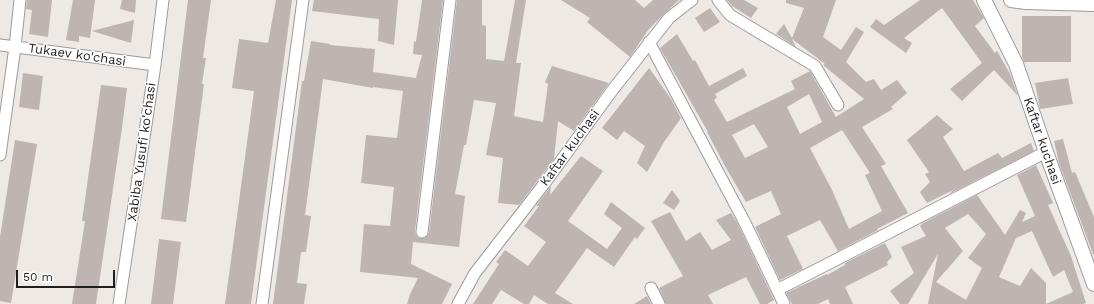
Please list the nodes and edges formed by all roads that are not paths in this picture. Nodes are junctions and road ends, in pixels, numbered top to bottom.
1 (20, 0) edge
2 (163, 0) edge
3 (304, 0) edge
4 (450, 0) edge
5 (692, 0) edge
6 (718, 0) edge
7 (984, 0) edge
8 (1011, 0) edge
9 (1094, 4) edge
10 (649, 42) junction
11 (0, 45) edge
12 (15, 47) junction
13 (155, 65) junction
14 (838, 105) dead end
15 (1046, 152) junction
16 (0, 155) edge
17 (422, 232) dead end
18 (1094, 284) edge
19 (651, 288) dead end
20 (780, 300) edge
21 (120, 304) edge
22 (262, 304) edge
23 (458, 304) edge
24 (659, 304) edge

1 - 12 street
2 - 13 street, Xabiba Yusufi ko'chasi
3 - 22 street
4 - 17 street
5 - 10 street, Kaftar kuchasi
6 - 14 street
7 - 15 street, Kaftar kuchasi
8 - 9 street
10 - 20 street
10 - 23 street, Kaftar kuchasi
11 - 12 street, Tukaev ko'chasi
12 - 13 street, Tukaev ko'chasi
12 - 16 street
13 - 21 street, Xabiba Yusufi ko'chasi
15 - 18 street, Kaftar kuchasi
15 - 20 street
19 - 24 street

